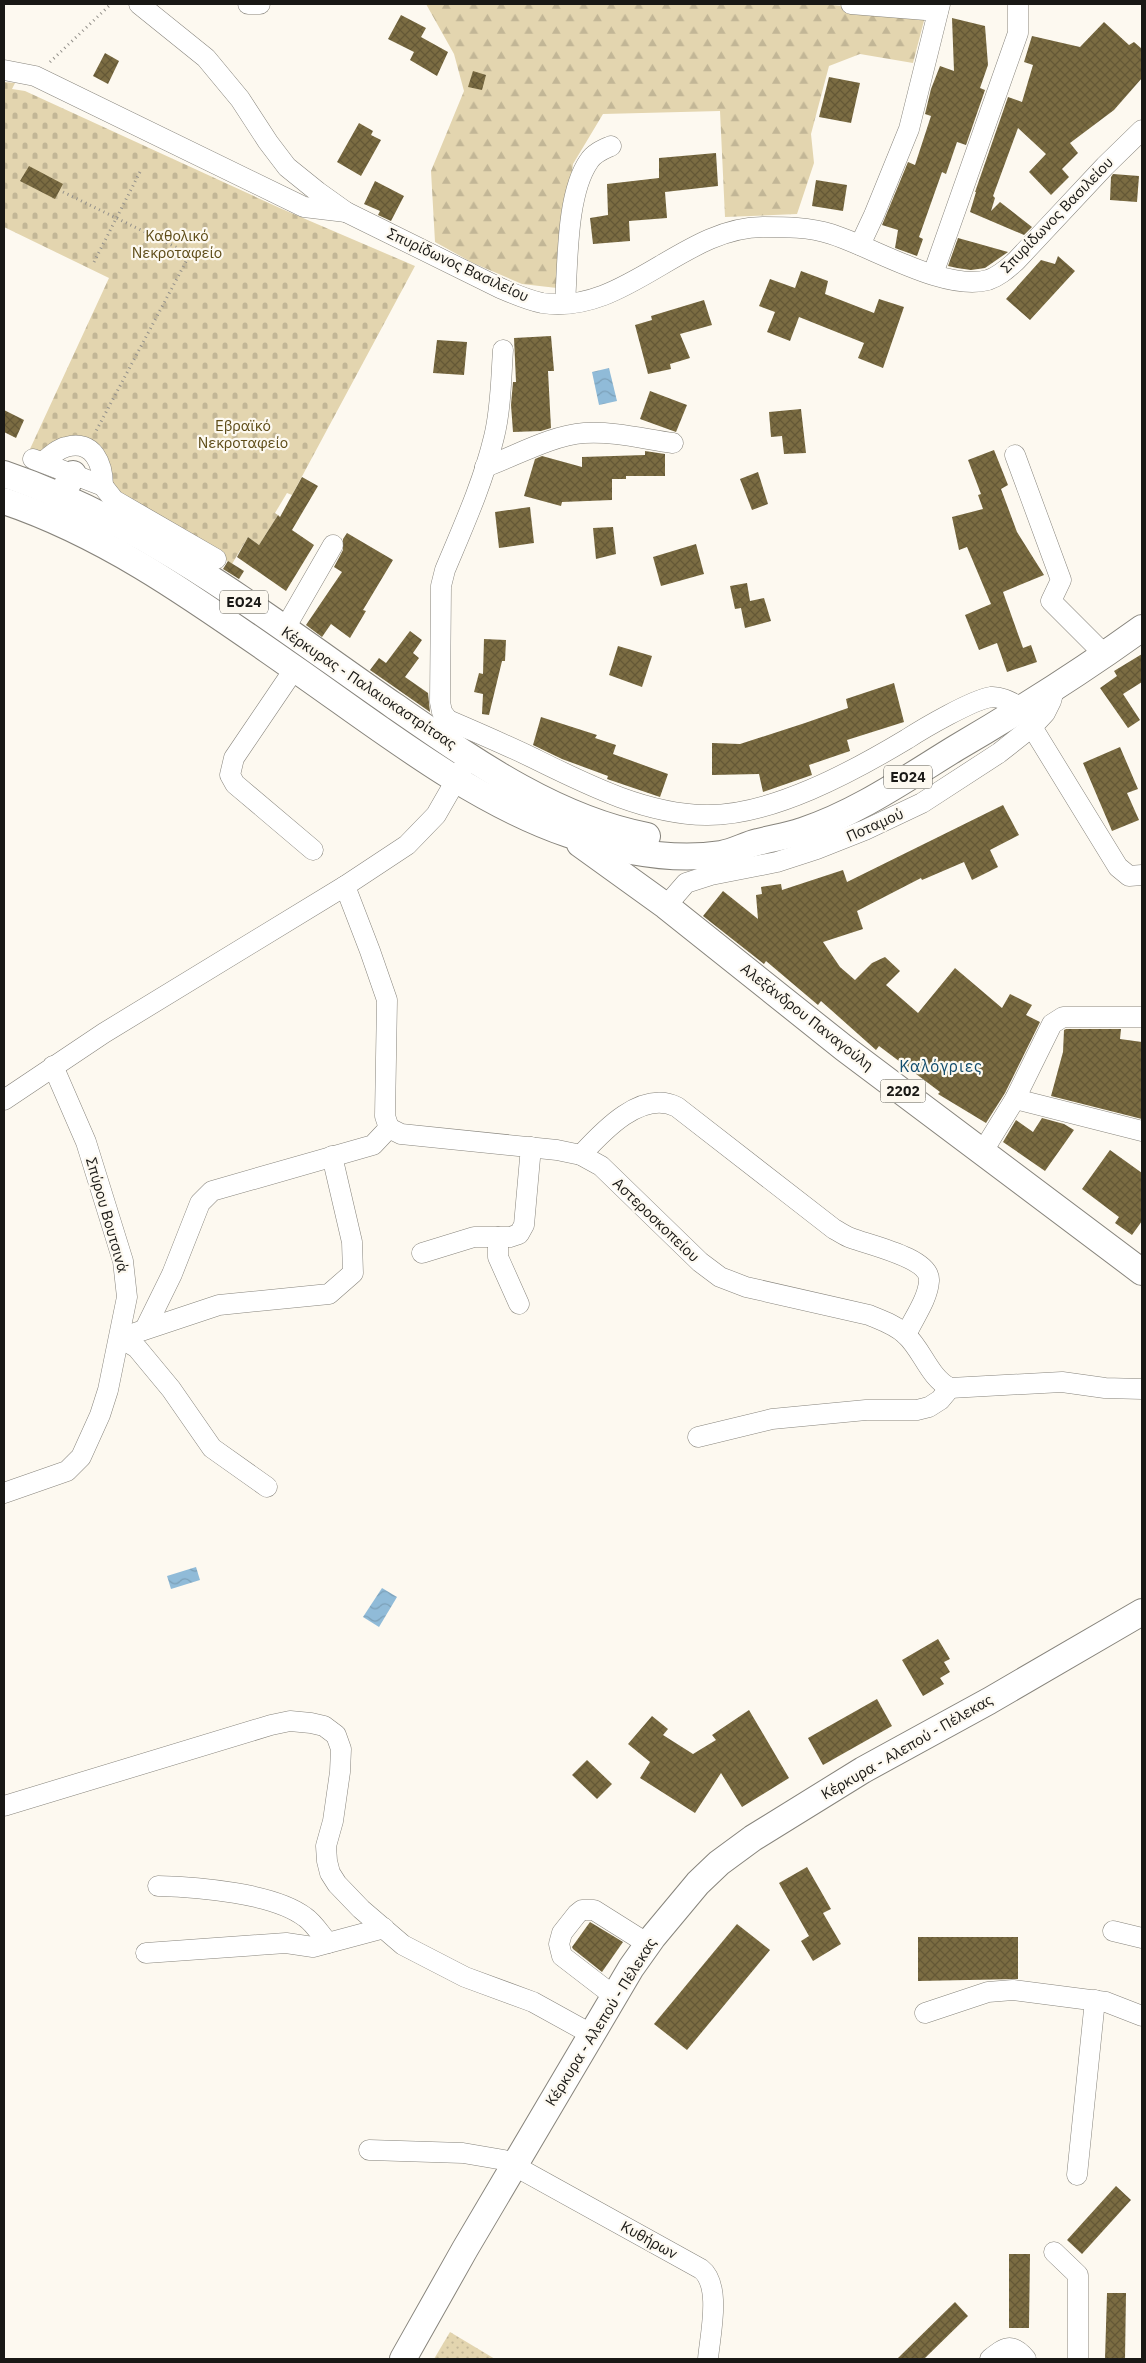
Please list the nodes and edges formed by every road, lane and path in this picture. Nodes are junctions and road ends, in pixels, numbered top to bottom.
1 (111, 4) edge
2 (139, 4) edge
3 (248, 4) edge
4 (260, 4) edge
5 (851, 4) edge
6 (1018, 4) edge
7 (939, 8) edge
8 (4, 70) edge
9 (35, 76) junction
10 (1142, 130) edge
11 (611, 146) dead end
12 (141, 170) dead end
13 (63, 192) dead end
14 (346, 212) junction
15 (117, 219) junction
16 (860, 245) junction
17 (94, 262) dead end
18 (933, 274) junction
19 (565, 303) junction
20 (503, 350) dead end
21 (673, 443) dead end
22 (87, 449) junction
23 (1015, 456) dead end
24 (485, 467) junction
25 (4, 474) edge
26 (67, 485) junction
27 (103, 486) junction
28 (4, 501) edge
29 (172, 544) junction
30 (333, 545) dead end
31 (216, 559) dead end
32 (1142, 628) edge
33 (284, 630) junction
34 (1105, 655) junction
35 (294, 668) junction
36 (1028, 718) junction
37 (443, 728) junction
38 (469, 756) junction
39 (458, 780) junction
40 (567, 834) junction
41 (754, 843) junction
42 (312, 850) dead end
43 (1142, 875) edge
44 (345, 886) junction
45 (666, 906) junction
46 (1142, 1017) edge
47 (53, 1066) junction
48 (1015, 1098) junction
49 (4, 1100) edge
50 (389, 1128) junction
51 (1142, 1131) edge
52 (530, 1147) junction
53 (983, 1152) junction
54 (581, 1155) junction
55 (332, 1156) junction
56 (498, 1237) junction
57 (422, 1252) dead end
58 (1142, 1272) edge
59 (519, 1304) dead end
60 (146, 1329) junction
61 (906, 1335) junction
62 (120, 1338) junction
63 (950, 1388) junction
64 (1142, 1389) edge
65 (698, 1437) dead end
66 (267, 1486) dead end
67 (4, 1492) edge
68 (1142, 1612) edge
69 (4, 1806) edge
70 (158, 1886) dead end
71 (384, 1928) junction
72 (1113, 1931) dead end
73 (1142, 1938) edge
74 (328, 1943) junction
75 (648, 1944) junction
76 (146, 1953) dead end
77 (614, 1996) junction
78 (1095, 2000) junction
79 (925, 2012) dead end
80 (1142, 2016) edge
81 (591, 2034) junction
82 (369, 2150) dead end
83 (515, 2165) junction
84 (1077, 2175) dead end
85 (1054, 2252) dead end
86 (403, 2359) edge
87 (708, 2359) edge
88 (990, 2359) edge
89 (1026, 2359) edge
90 (1078, 2359) edge

1 - 9 path
2 - 14 street, Σπυρίδωνος Βασιλείου
3 - 4 street
5 - 7 street
6 - 18 street
7 - 16 street
8 - 9 street
9 - 14 street
10 - 18 street, Σπυρίδωνος Βασιλείου
11 - 19 street
12 - 15 path
13 - 15 path
14 - 19 street, Σπυρίδωνος Βασιλείου
15 - 17 path
15 - 22 path
16 - 18 street, Σπυρίδωνος Βασιλείου
16 - 19 street, Σπυρίδωνος Βασιλείου
20 - 24 street
21 - 24 street
22 - 26 street
22 - 27 street
23 - 34 street
24 - 37 street
25 - 26 main road, Κέρκυρας - Παλαιοκαστρίτσας / ΕΟ24
26 - 27 street
26 - 29 main road, Κέρκυρας - Παλαιοκαστρίτσας / ΕΟ24
27 - 29 street
28 - 35 main road, Κέρκυρας - Παλαιοκαστρίτσας / ΕΟ24
29 - 31 street
29 - 33 main road, Κέρκυρας - Παλαιοκαστρίτσας / ΕΟ24
30 - 33 street
32 - 34 main road, Κέρκυρας - Παλαιοκαστρίτσας / ΕΟ24
33 - 37 main road, Κέρκυρας - Παλαιοκαστρίτσας / ΕΟ24
34 - 36 main road, Κέρκυρας - Παλαιοκαστρίτσας / ΕΟ24
35 - 39 main road, Κέρκυρας - Παλαιοκαστρίτσας / ΕΟ24
35 - 42 street
36 - 37 street
36 - 41 main road, Κέρκυρας - Παλαιοκαστρίτσας / ΕΟ24
36 - 43 street
36 - 45 street, Ποταμού
37 - 38 main road, Κέρκυρας - Παλαιοκαστρίτσας / ΕΟ24
38 - 39 street
38 - 41 main road, Κέρκυρας - Παλαιοκαστρίτσας / ΕΟ24
39 - 40 main road, Κέρκυρας - Παλαιοκαστρίτσας / ΕΟ24
39 - 44 street
40 - 41 main road, Κέρκυρας - Παλαιοκαστρίτσας / ΕΟ24
40 - 45 main road, Αλεξάνδρου Παναγούλη / 2202
44 - 47 street
44 - 50 street
45 - 53 main road, Αλεξάνδρου Παναγούλη / 2202
46 - 48 street
47 - 49 street
47 - 62 street, Σπύρου Βουτσινά
48 - 51 street
48 - 53 street
50 - 52 street, Αστεροσκοπείου
50 - 55 street
52 - 54 street, Αστεροσκοπείου
52 - 56 street
53 - 58 main road, Αλεξάνδρου Παναγούλη / 2202
54 - 61 street, Αστεροσκοπείου
54 - 61 street
55 - 60 street
55 - 60 street
56 - 57 street
56 - 59 street
60 - 62 street
61 - 63 street, Αστεροσκοπείου
62 - 66 street
62 - 67 street, Σπύρου Βουτσινά
63 - 64 street
63 - 65 street
68 - 75 main road, Κέρκυρα - Αλεπού - Πέλεκας
69 - 71 street
70 - 74 street
71 - 74 street
71 - 81 street
72 - 73 street
74 - 76 street
75 - 77 main road, Κέρκυρα - Αλεπού - Πέλεκας
75 - 77 street
77 - 81 main road, Κέρκυρα - Αλεπού - Πέλεκας
78 - 79 street
78 - 80 street
78 - 84 street
81 - 83 main road, Κέρκυρα - Αλεπού - Πέλεκας
82 - 83 street, Κυθήρων
83 - 86 main road, Κέρκυρα - Αλεπού - Πέλεκας
83 - 87 street, Κυθήρων
85 - 90 street
88 - 89 street

